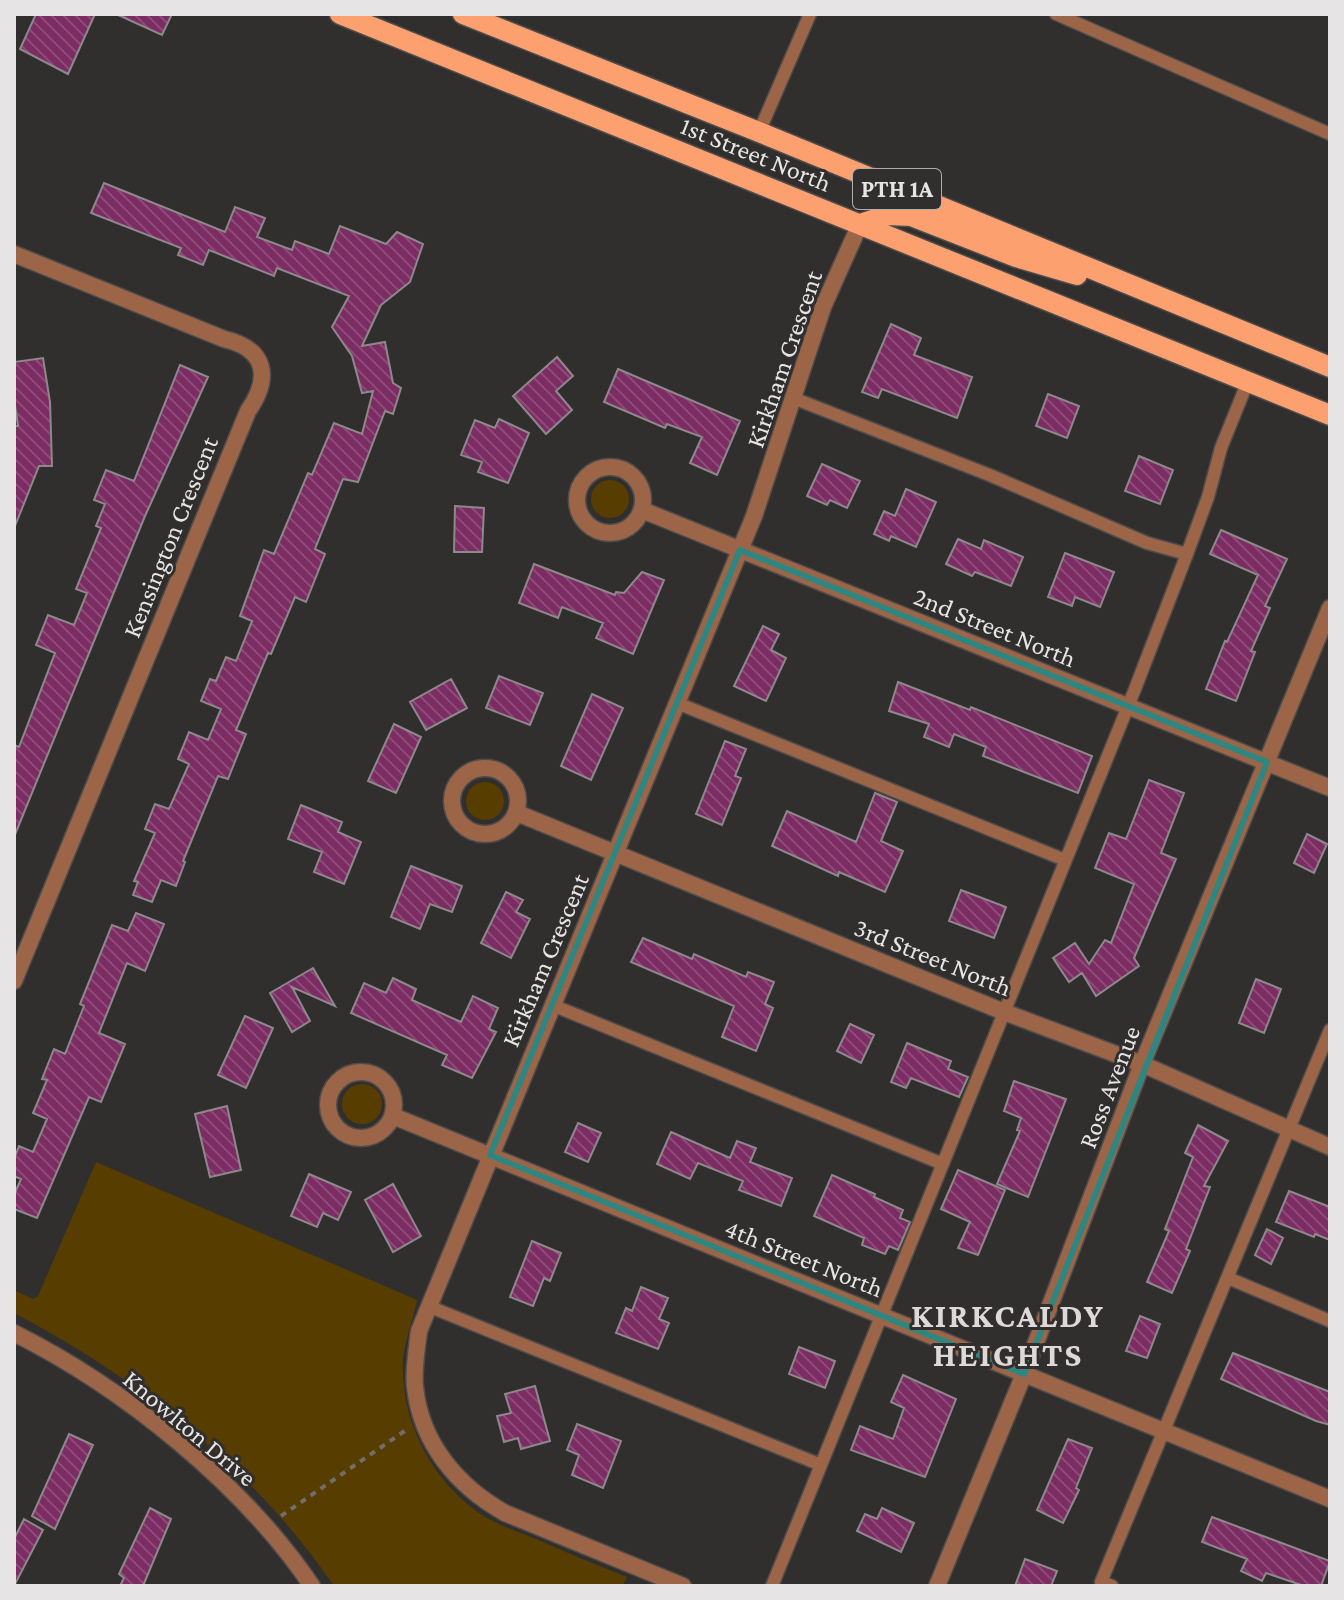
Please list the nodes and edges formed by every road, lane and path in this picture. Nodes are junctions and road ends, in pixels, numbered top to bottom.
1 (340, 14) edge
2 (463, 14) edge
3 (810, 14) edge
4 (1056, 14) edge
5 (759, 132) junction
6 (1330, 134) edge
7 (860, 224) junction
8 (14, 254) edge
9 (1132, 287) junction
10 (1330, 367) edge
11 (1248, 381) junction
12 (793, 398) junction
13 (1330, 415) edge
14 (642, 510) junction
15 (740, 550) junction
16 (1187, 554) junction
17 (1330, 608) edge
18 (677, 703) junction
19 (1128, 706) junction
20 (1267, 762) junction
21 (1330, 788) edge
22 (517, 813) junction
23 (615, 853) junction
24 (1065, 860) junction
25 (14, 981) edge
26 (552, 1005) junction
27 (1004, 1012) junction
28 (1330, 1030) edge
29 (1142, 1064) junction
30 (393, 1116) junction
31 (1289, 1130) junction
32 (1330, 1147) edge
33 (490, 1155) junction
34 (943, 1164) junction
35 (1228, 1278) junction
36 (428, 1306) junction
37 (882, 1317) junction
38 (1330, 1321) edge
39 (14, 1333) edge
40 (1024, 1374) junction
41 (423, 1418) junction
42 (1164, 1432) junction
43 (821, 1465) junction
44 (1330, 1499) edge
45 (266, 1526) junction
46 (1104, 1585) edge
47 (312, 1586) edge
48 (683, 1586) edge
49 (772, 1586) edge
50 (937, 1586) edge

1 - 7 main road, 1st Street North / PTH 1A
2 - 5 main road, 1st Street North / PTH 1A
3 - 5 lane
4 - 6 lane
5 - 9 main road, 1st Street North / PTH 1A
7 - 9 main road
7 - 11 main road, 1st Street North / PTH 1A
7 - 12 street, Kirkham Crescent
8 - 25 street, Kensington Crescent
9 - 10 main road, 1st Street North / PTH 1A
11 - 13 main road, 1st Street North / PTH 1A
11 - 16 lane
12 - 15 street, Kirkham Crescent
12 - 16 lane
14 - 14 street
14 - 15 street, 2nd Street North
15 - 18 street, Kirkham Crescent
15 - 19 street, 2nd Street North
16 - 19 lane
17 - 20 street, Ross Avenue
18 - 23 street, Kirkham Crescent
18 - 24 lane
19 - 20 street, 2nd Street North
19 - 24 lane
20 - 21 street, 2nd Street North
20 - 29 street, Ross Avenue
22 - 22 street
22 - 23 street, 3rd Street North
23 - 26 street, Kirkham Crescent
23 - 27 street, 3rd Street North
24 - 27 lane
26 - 33 street, Kirkham Crescent
26 - 34 lane
27 - 29 street, 3rd Street North
27 - 34 lane
28 - 31 lane
29 - 31 street, 3rd Street North
29 - 40 street, Ross Avenue
30 - 30 street
30 - 33 street, 4th Street North
31 - 32 street, 3rd Street North
31 - 35 lane
33 - 36 street, Kirkham Crescent
33 - 37 street, 4th Street North
34 - 37 lane
35 - 38 lane
35 - 42 lane
36 - 41 street, Kirkham Crescent
36 - 43 lane
37 - 40 street, 4th Street North
37 - 43 lane
39 - 45 street, Knowlton Drive
40 - 42 street, 4th Street North
40 - 50 street, Ross Avenue
41 - 45 path
41 - 48 street, Kirkham Crescent
42 - 44 street, 4th Street North
42 - 46 lane
43 - 49 lane
45 - 47 street, Knowlton Drive

